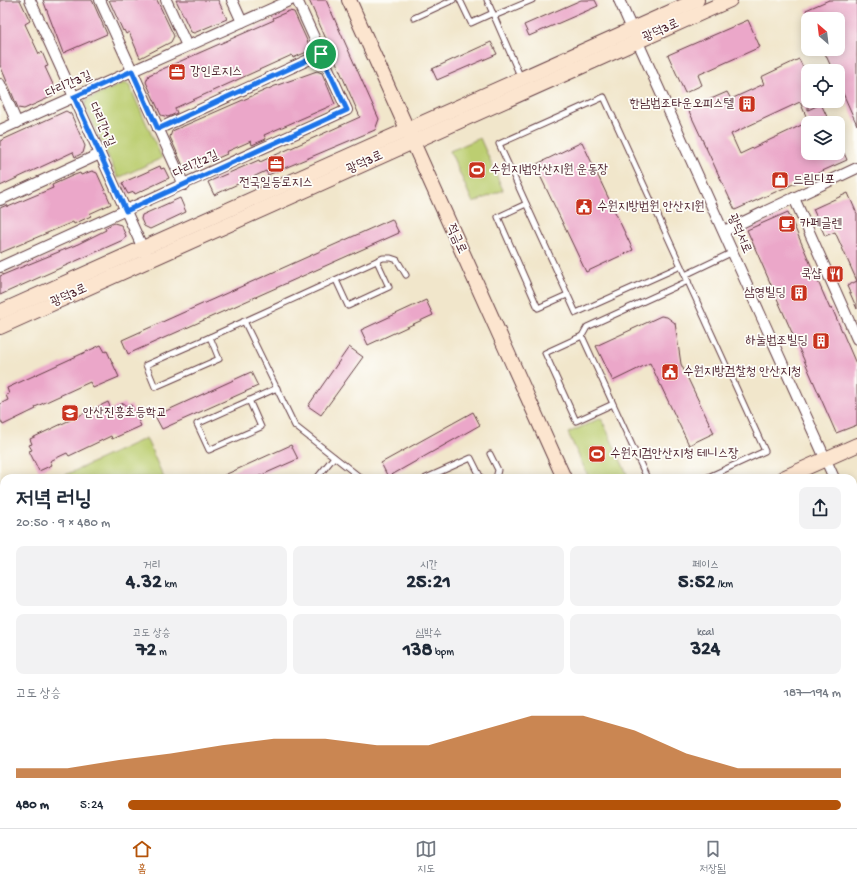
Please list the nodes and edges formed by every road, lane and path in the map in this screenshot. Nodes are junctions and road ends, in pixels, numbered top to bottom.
1 (30, 0) edge
2 (100, 0) edge
3 (166, 0) edge
4 (232, 0) edge
5 (291, 0) edge
6 (297, 0) edge
7 (349, 0) edge
8 (453, 0) edge
9 (460, 0) edge
10 (487, 0) edge
11 (531, 0) edge
12 (619, 0) edge
13 (697, 0) edge
14 (730, 0) edge
15 (494, 15) junction
16 (414, 18) dead end
17 (242, 22) junction
18 (635, 35) junction
19 (187, 46) junction
20 (321, 54) junction
21 (132, 71) junction
22 (522, 79) junction
23 (0, 84) edge
24 (74, 97) junction
25 (17, 123) junction
26 (158, 129) junction
27 (0, 130) edge
28 (409, 136) junction
29 (100, 154) junction
30 (857, 168) edge
31 (184, 185) junction
32 (794, 198) junction
33 (0, 200) edge
34 (526, 204) junction
35 (126, 211) junction
36 (724, 231) junction
37 (733, 252) junction
38 (146, 254) junction
39 (378, 261) junction
40 (680, 266) junction
41 (0, 267) edge
42 (406, 275) dead end
43 (685, 275) junction
44 (336, 280) junction
45 (688, 281) junction
46 (567, 295) junction
47 (0, 312) edge
48 (244, 321) junction
49 (0, 326) edge
50 (582, 336) junction
51 (210, 337) junction
52 (857, 339) edge
53 (277, 388) junction
54 (249, 400) junction
55 (613, 404) junction
56 (857, 445) edge
57 (490, 454) dead end
58 (334, 457) junction
59 (826, 459) junction
60 (320, 474) edge
61 (356, 474) edge
62 (435, 474) edge
63 (479, 474) edge
64 (497, 474) edge
65 (562, 474) edge
66 (645, 474) edge
67 (715, 474) edge
68 (792, 474) edge
69 (832, 474) edge

1 - 24 street, 다리간1길
2 - 21 street
3 - 19 street
4 - 17 street
5 - 17 street, 다리간3길
6 - 20 street, 다리간2길
7 - 28 street, 적금로
8 - 16 lane
9 - 15 lane
10 - 15 lane
11 - 15 lane
12 - 18 street, 광덕서로
13 - 18 street, 광덕3로
14 - 18 street, 광덕3로
15 - 22 lane
17 - 19 street, 다리간3길
18 - 22 street, 광덕3로
18 - 28 street, 광덕3로
18 - 36 street, 광덕서로
19 - 21 street, 다리간3길
20 - 26 street
20 - 31 street, 다리간2길
21 - 24 street, 다리간3길
21 - 26 street
22 - 28 street, 광덕3로
23 - 25 street
24 - 25 street, 다리간3길
24 - 29 street, 다리간1길
25 - 27 street, 다리간3길
26 - 31 street
28 - 38 street, 광덕3로
28 - 65 street, 적금로
29 - 33 street
29 - 35 street, 다리간1길
30 - 32 street
31 - 35 street, 다리간2길
32 - 36 street
32 - 52 street
34 - 40 lane
34 - 46 lane
34 - 46 lane
35 - 38 street, 다리간1길
35 - 41 street, 다리간2길
36 - 37 street, 광덕서로
37 - 43 lane
37 - 59 street, 광덕서로
38 - 47 street, 광덕3로
38 - 49 street, 광덕3로
39 - 42 lane
39 - 44 lane
39 - 44 lane
40 - 43 lane
40 - 46 lane
43 - 45 lane
44 - 48 lane
45 - 50 lane
45 - 67 lane
48 - 51 lane
48 - 53 lane
50 - 55 lane
50 - 55 lane
51 - 51 lane
53 - 54 lane
53 - 58 lane
54 - 54 lane
55 - 66 lane
56 - 59 street
57 - 64 lane
58 - 60 lane
58 - 61 lane
59 - 68 street
59 - 69 street, 광덕서로
62 - 63 lane

